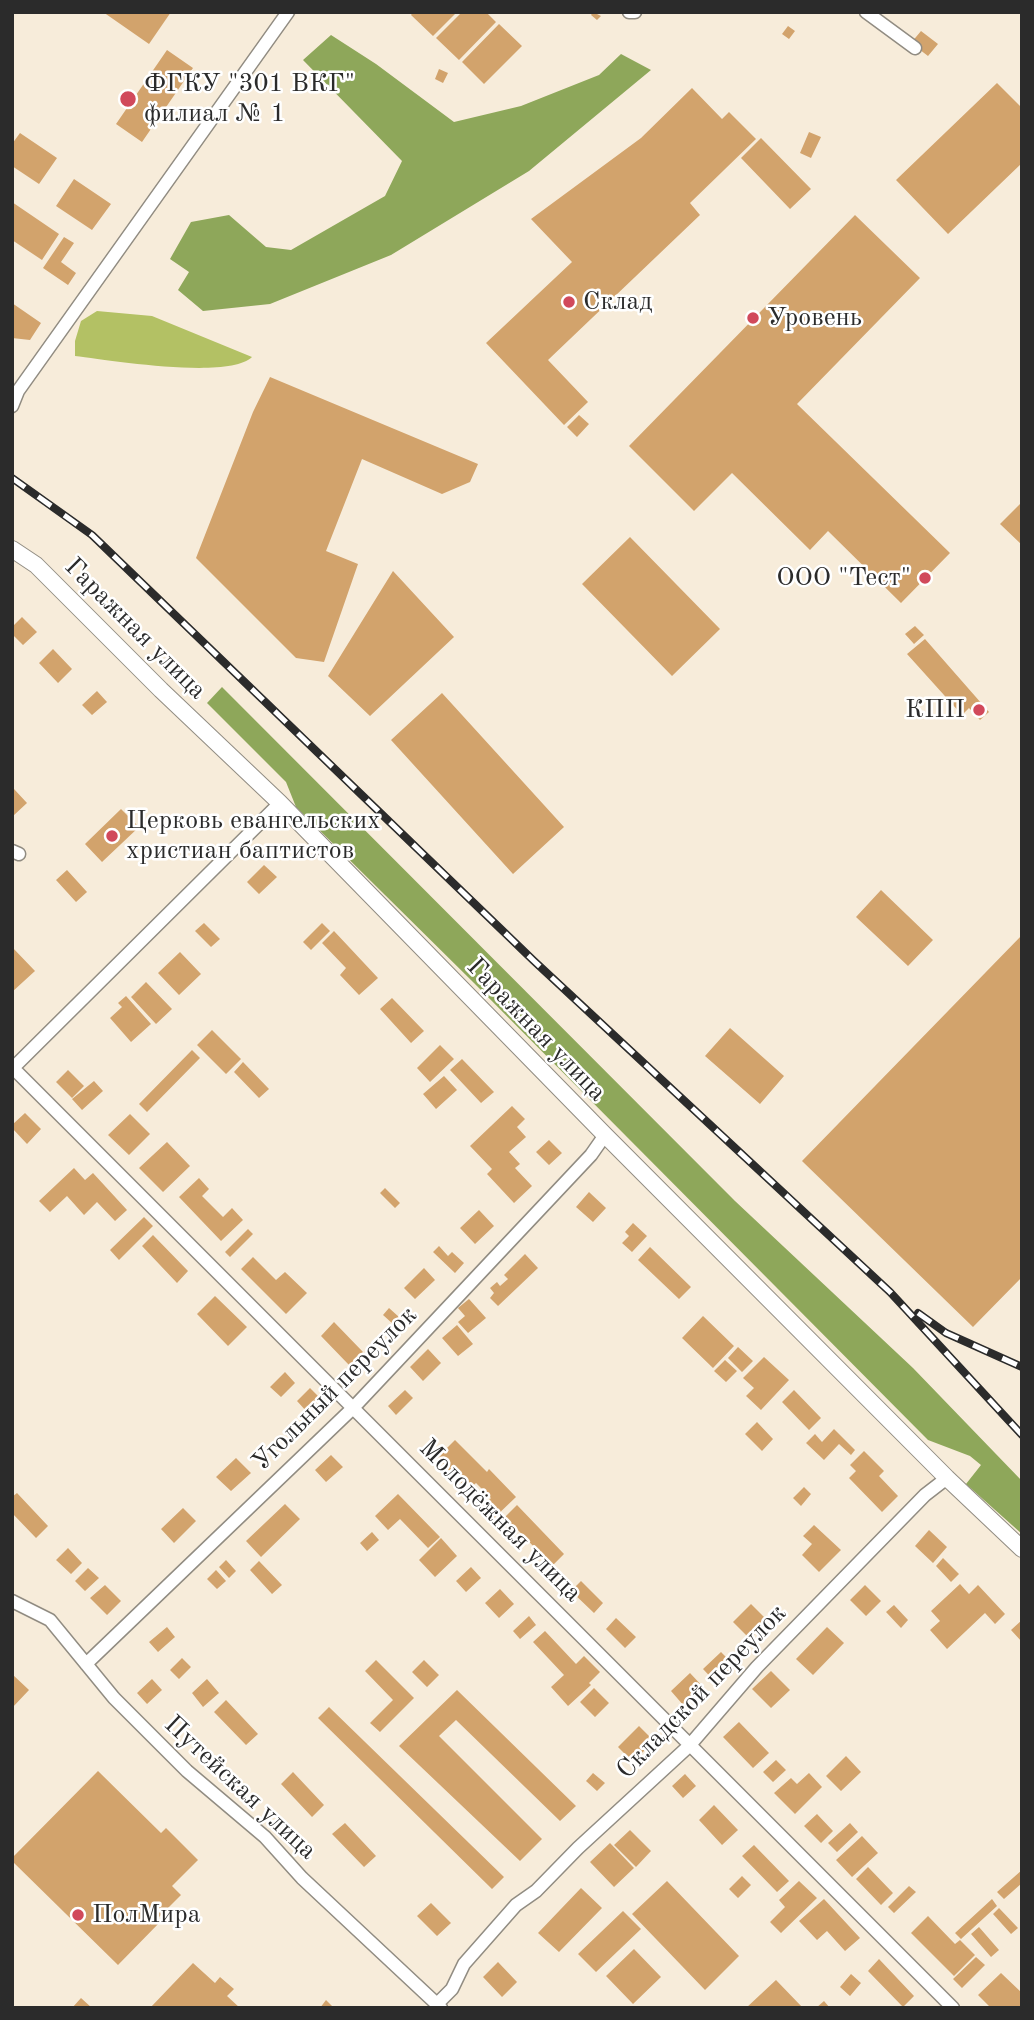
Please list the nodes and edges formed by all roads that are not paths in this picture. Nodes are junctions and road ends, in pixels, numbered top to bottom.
1 (288, 12) edge
2 (629, 12) edge
3 (635, 12) edge
4 (866, 12) edge
5 (915, 48) dead end
6 (12, 406) edge
7 (12, 549) edge
8 (280, 803) junction
9 (13, 1068) edge
10 (604, 1135) junction
11 (354, 1407) junction
12 (947, 1478) junction
13 (1022, 1549) edge
14 (12, 1601) edge
15 (86, 1664) junction
16 (689, 1746) junction
17 (440, 2005) edge
18 (953, 2008) edge

1 - 6 street
2 - 3 street
4 - 5 street
7 - 8 street, Гаражная улица
8 - 9 street
8 - 10 street, Гаражная улица
9 - 11 street, Молодёжная улица
10 - 11 street, Угольный переулок
10 - 12 street, Гаражная улица
11 - 15 street, Угольный переулок
11 - 16 street, Молодёжная улица
12 - 13 street, Гаражная улица
12 - 16 street, Складской переулок
14 - 15 street, Путейская улица
15 - 17 street, Путейская улица
16 - 17 street, Складской переулок
16 - 18 street, Молодёжная улица

